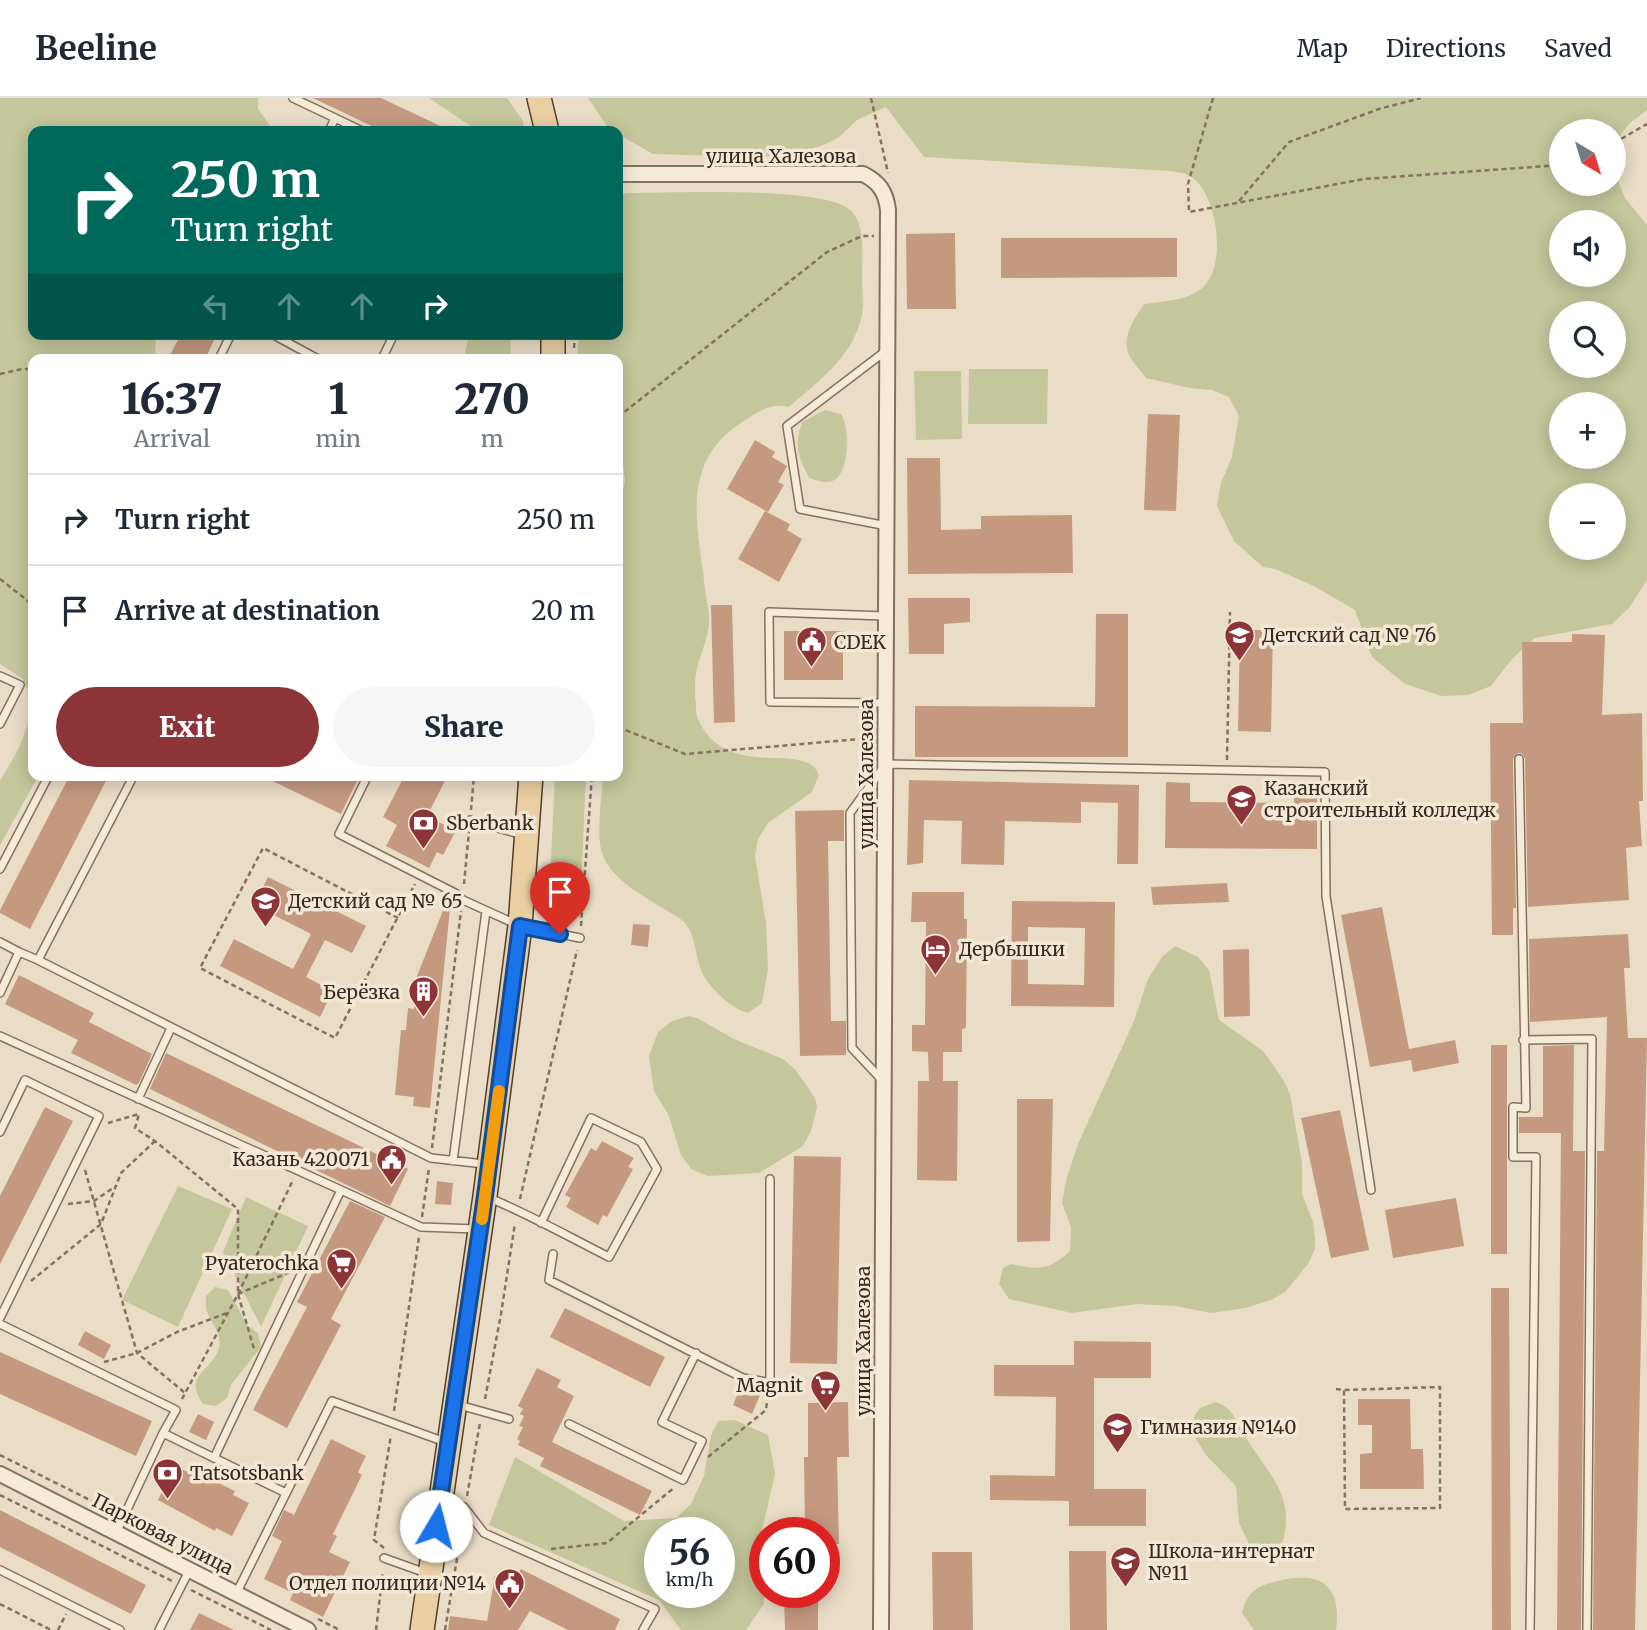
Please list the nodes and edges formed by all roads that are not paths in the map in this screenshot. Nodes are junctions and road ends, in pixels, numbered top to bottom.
1 (293, 98) edge
2 (538, 98) edge
3 (335, 118) junction
4 (331, 126) edge
5 (352, 126) edge
6 (546, 126) edge
7 (623, 174) edge
8 (283, 340) edge
9 (888, 350) junction
10 (309, 354) edge
11 (887, 526) junction
12 (886, 616) junction
13 (0, 676) edge
14 (886, 703) junction
15 (0, 724) edge
16 (1519, 759) dead end
17 (886, 764) junction
18 (46, 781) edge
19 (131, 781) edge
20 (365, 781) edge
21 (531, 781) edge
22 (470, 820) road end
23 (527, 836) junction
24 (0, 869) edge
25 (420, 876) junction
26 (415, 884) road end
27 (486, 911) junction
28 (520, 926) junction
29 (580, 938) dead end
30 (0, 942) edge
31 (19, 952) junction
32 (38, 960) junction
33 (0, 993) edge
34 (171, 1027) junction
35 (0, 1036) edge
36 (1523, 1040) junction
37 (884, 1082) junction
38 (138, 1099) junction
39 (0, 1132) edge
40 (453, 1161) junction
41 (489, 1164) junction
42 (770, 1179) dead end
43 (341, 1190) junction
44 (1371, 1190) dead end
45 (485, 1196) junction
46 (541, 1223) junction
47 (481, 1230) junction
48 (553, 1254) dead end
49 (0, 1318) edge
50 (0, 1324) edge
51 (696, 1353) junction
52 (769, 1384) junction
53 (796, 1387) dead end
54 (455, 1403) junction
55 (509, 1419) dead end
56 (569, 1423) dead end
57 (163, 1433) junction
58 (449, 1443) junction
59 (214, 1458) junction
60 (0, 1474) edge
61 (286, 1493) junction
62 (439, 1502) junction
63 (117, 1531) junction
64 (384, 1558) road end
65 (190, 1569) junction
66 (0, 1570) edge
67 (430, 1574) junction
68 (237, 1592) junction
69 (120, 1630) edge
70 (159, 1630) edge
71 (308, 1630) edge
72 (422, 1630) edge
73 (643, 1630) edge
74 (881, 1630) edge
75 (1530, 1630) edge
76 (1587, 1630) edge

1 - 3 lane
2 - 6 main road
3 - 4 lane
3 - 5 lane
7 - 9 street, улица Халезова
8 - 10 lane
9 - 11 street, улица Халезова
9 - 11 lane
11 - 12 street, улица Халезова
12 - 14 street, улица Халезова
12 - 14 lane
13 - 15 lane
14 - 17 street, улица Халезова
16 - 36 lane
17 - 37 street, улица Халезова
17 - 37 lane
17 - 44 lane
18 - 24 lane
19 - 32 lane
20 - 25 lane
21 - 23 main road
22 - 23 lane
23 - 28 main road
25 - 26 lane
25 - 27 lane
27 - 28 lane
27 - 40 lane
28 - 29 lane
28 - 41 main road
30 - 31 lane
31 - 32 lane
31 - 33 lane
32 - 34 lane
34 - 38 lane
34 - 40 lane
35 - 38 lane
36 - 75 lane
36 - 76 lane
37 - 74 street, улица Халезова
38 - 43 lane
39 - 49 lane
40 - 41 lane
41 - 45 main road
42 - 52 lane
43 - 47 lane
43 - 59 lane
45 - 46 lane
45 - 47 main road
46 - 46 lane
47 - 54 main road
48 - 51 lane
50 - 57 lane
51 - 52 lane
51 - 56 lane
52 - 53 lane
54 - 55 lane
54 - 58 main road
57 - 59 lane
57 - 63 lane
58 - 61 lane
58 - 62 main road
59 - 61 lane
60 - 63 street, Парковая улица
61 - 68 lane
62 - 67 main road
62 - 73 lane
63 - 65 street, Парковая улица
64 - 67 lane
65 - 68 street, Парковая улица
65 - 70 lane
66 - 69 lane
67 - 72 main road
68 - 71 street, Парковая улица

